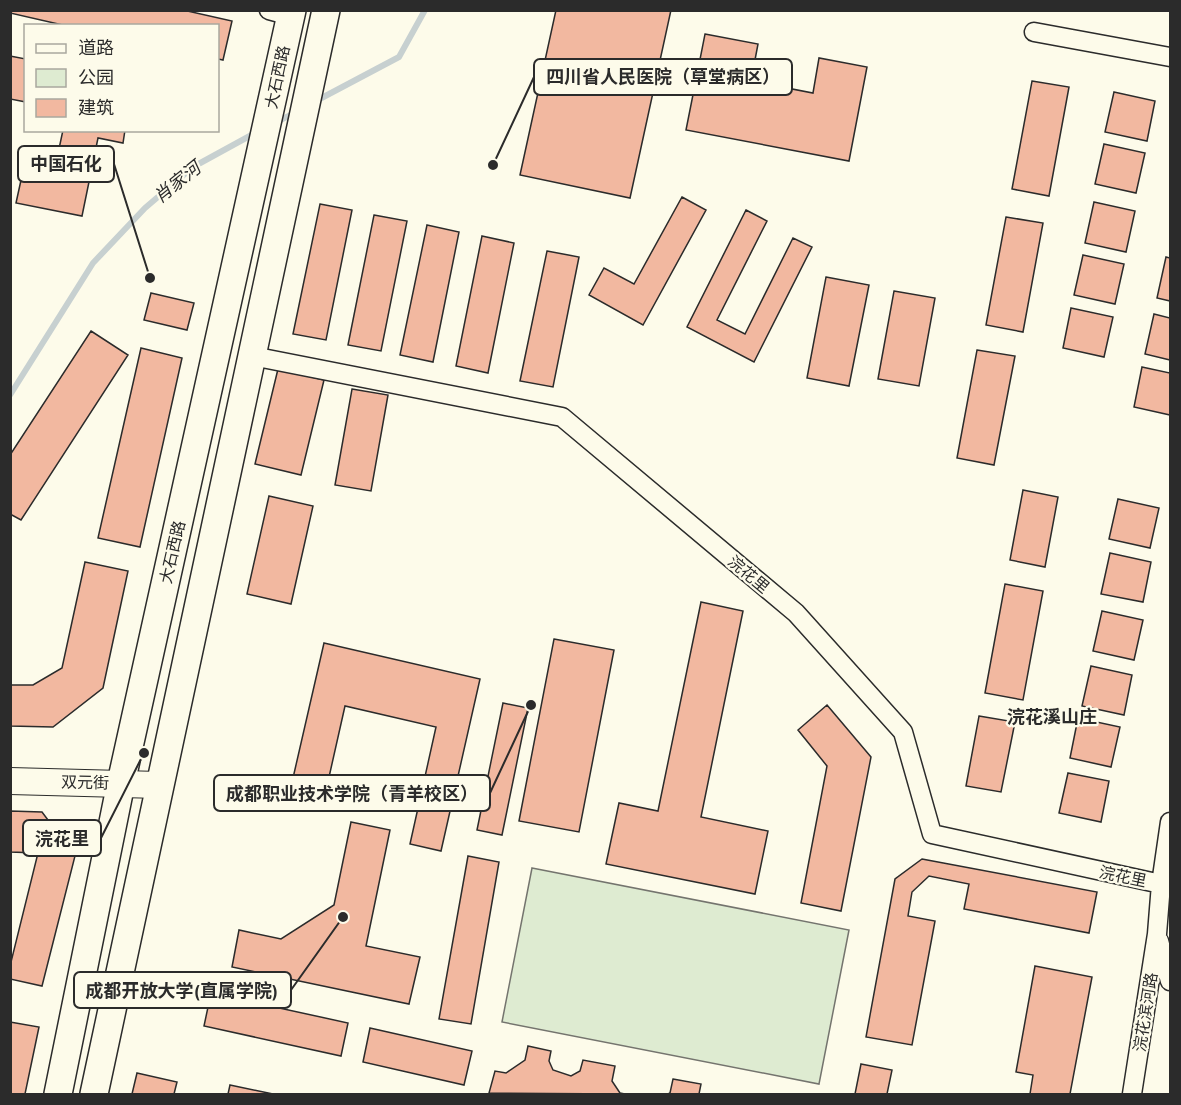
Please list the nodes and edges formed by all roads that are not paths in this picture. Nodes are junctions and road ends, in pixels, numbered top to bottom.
1 (326, 10) edge
2 (284, 12) edge
3 (1034, 32) dead end
4 (1170, 57) edge
5 (252, 356) junction
6 (10, 781) edge
7 (120, 783) junction
8 (159, 785) junction
9 (1170, 822) edge
10 (1161, 884) junction
11 (1157, 934) junction
12 (1170, 981) edge
13 (1135, 1093) edge
14 (58, 1095) edge
15 (94, 1095) edge

1 - 5 main road, 大石西路
2 - 7 main road, 大石西路
3 - 4 street
5 - 8 main road, 大石西路
5 - 10 street, 浣花里
6 - 7 main road, 双元街
7 - 8 main road, 双元街
7 - 14 main road, 大石西路
8 - 15 main road, 大石西路
9 - 10 street, 浣花滨河路
10 - 11 street, 浣花滨河路
11 - 12 street, 浣花滨河路
11 - 13 street, 浣花滨河路

